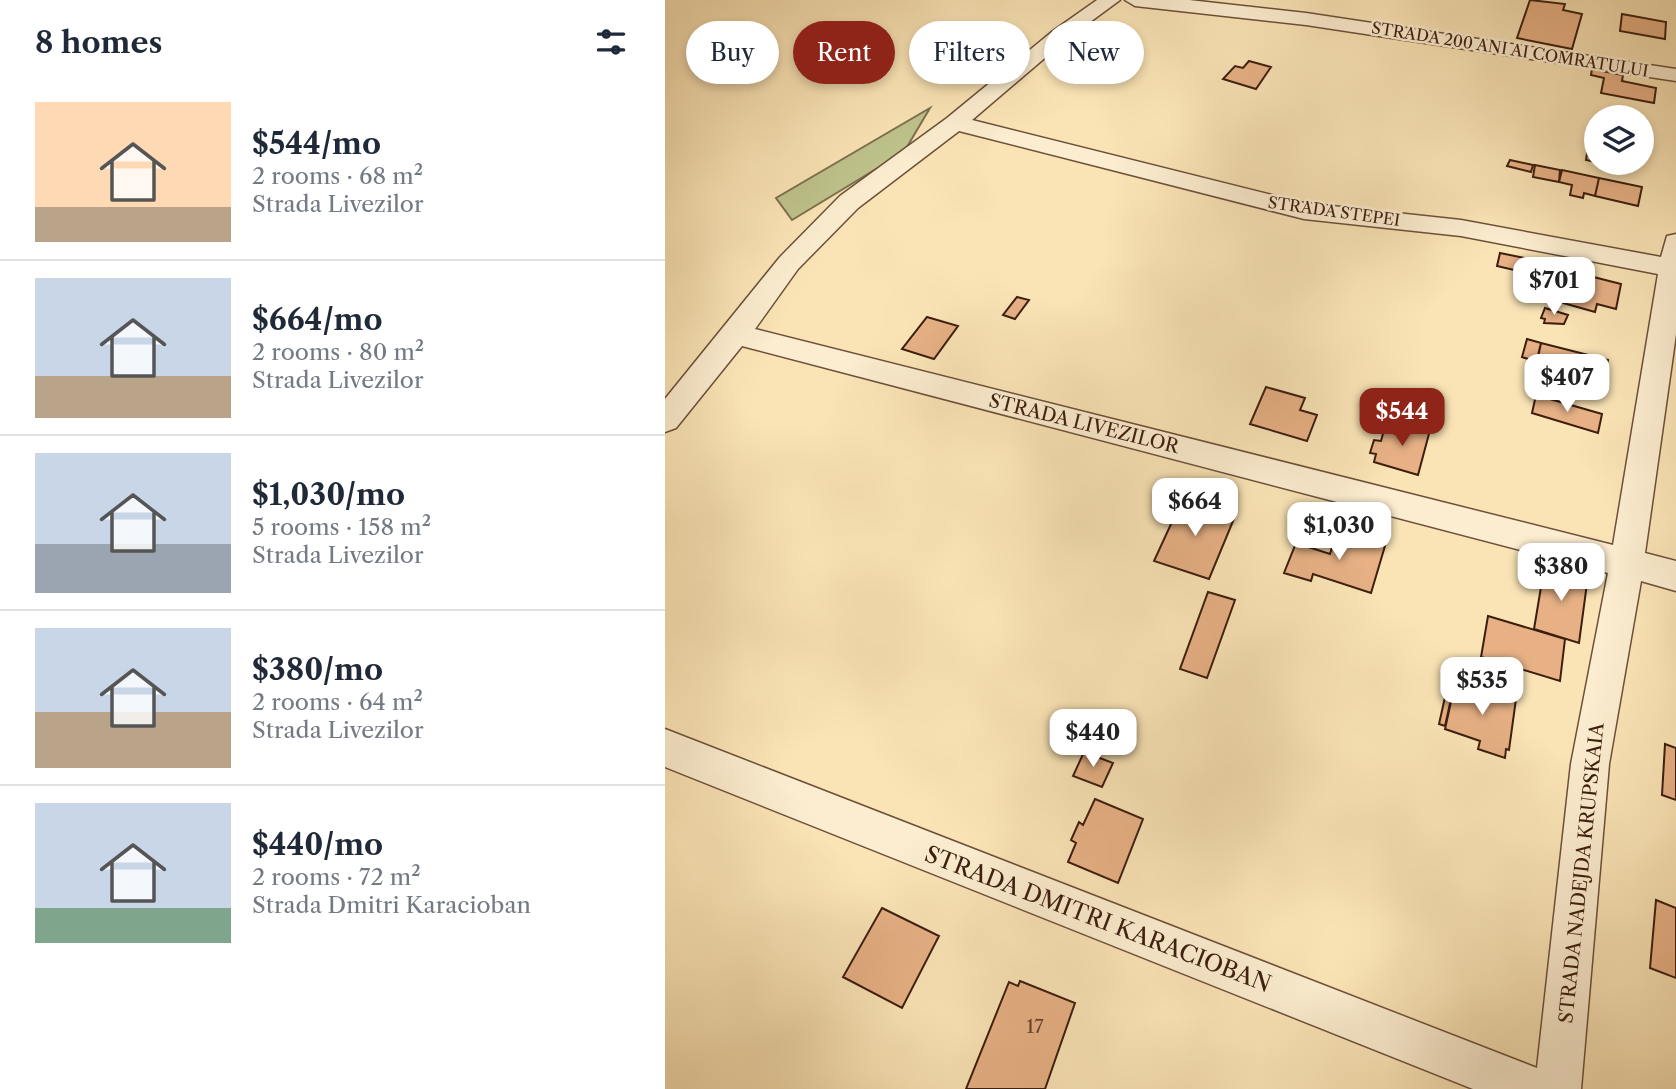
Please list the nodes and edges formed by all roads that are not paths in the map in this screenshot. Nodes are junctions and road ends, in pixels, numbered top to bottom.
1 (1110, 0) edge
2 (1135, 0) edge
3 (1676, 75) edge
4 (955, 123) junction
5 (1675, 260) edge
6 (736, 334) junction
7 (665, 420) edge
8 (1627, 563) junction
9 (1676, 576) edge
10 (665, 748) edge
11 (1531, 1089) edge
12 (1558, 1089) edge

1 - 4 street
2 - 3 street, STRADA 200 ANI AI COMRATULUI
4 - 5 street, STRADA STEPEI
4 - 6 street
5 - 8 street, STRADA NADEJDA KRUPSKAIA
6 - 7 street
6 - 8 street, STRADA LIVEZILOR
8 - 9 street, STRADA LIVEZILOR
8 - 12 street, STRADA NADEJDA KRUPSKAIA
10 - 11 street, STRADA DMITRI KARACIOBAN

